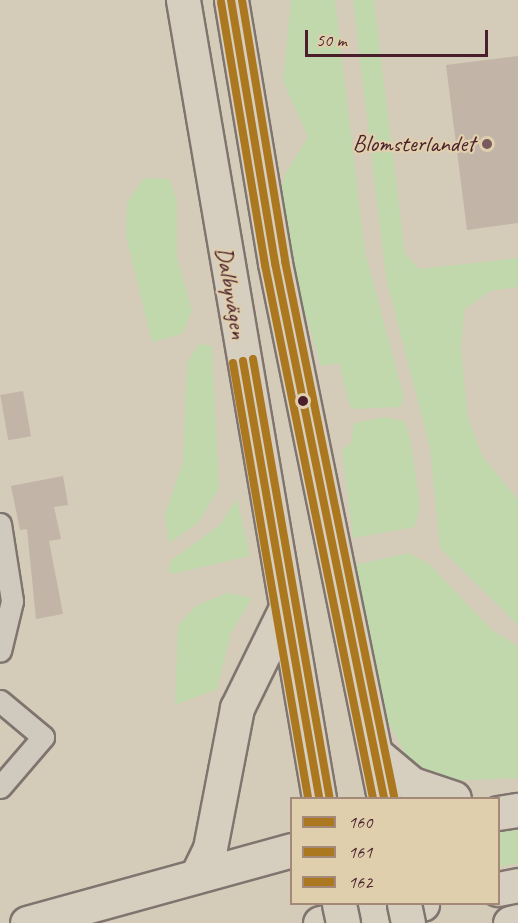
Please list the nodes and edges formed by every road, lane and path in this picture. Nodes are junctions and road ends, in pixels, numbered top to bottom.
1 (183, 0) edge
2 (231, 0) edge
3 (0, 524) edge
4 (285, 610) junction
5 (0, 651) edge
6 (0, 701) edge
7 (376, 754) junction
8 (0, 787) edge
9 (319, 797) edge
10 (384, 797) edge
11 (450, 797) edge
12 (500, 802) edge
13 (518, 804) edge
14 (518, 810) edge
15 (500, 813) edge
16 (290, 850) edge
17 (199, 871) junction
18 (518, 885) edge
19 (500, 889) edge
20 (339, 905) edge
21 (404, 905) edge
22 (412, 905) edge
23 (518, 921) edge
24 (27, 923) edge
25 (320, 923) edge
26 (343, 923) edge
27 (408, 923) edge
28 (510, 923) edge

1 - 4 main road, Dalbyvägen
2 - 7 main road, Dalbyvägen
3 - 5 street
4 - 9 main road, Dalbyvägen
4 - 17 main road
6 - 8 street
7 - 10 main road, Dalbyvägen
7 - 11 main road
12 - 13 main road
14 - 15 main road
16 - 17 main road
17 - 24 main road
18 - 19 main road
20 - 26 main road, bridge
21 - 27 main road, bridge
22 - 25 main road
23 - 28 main road

